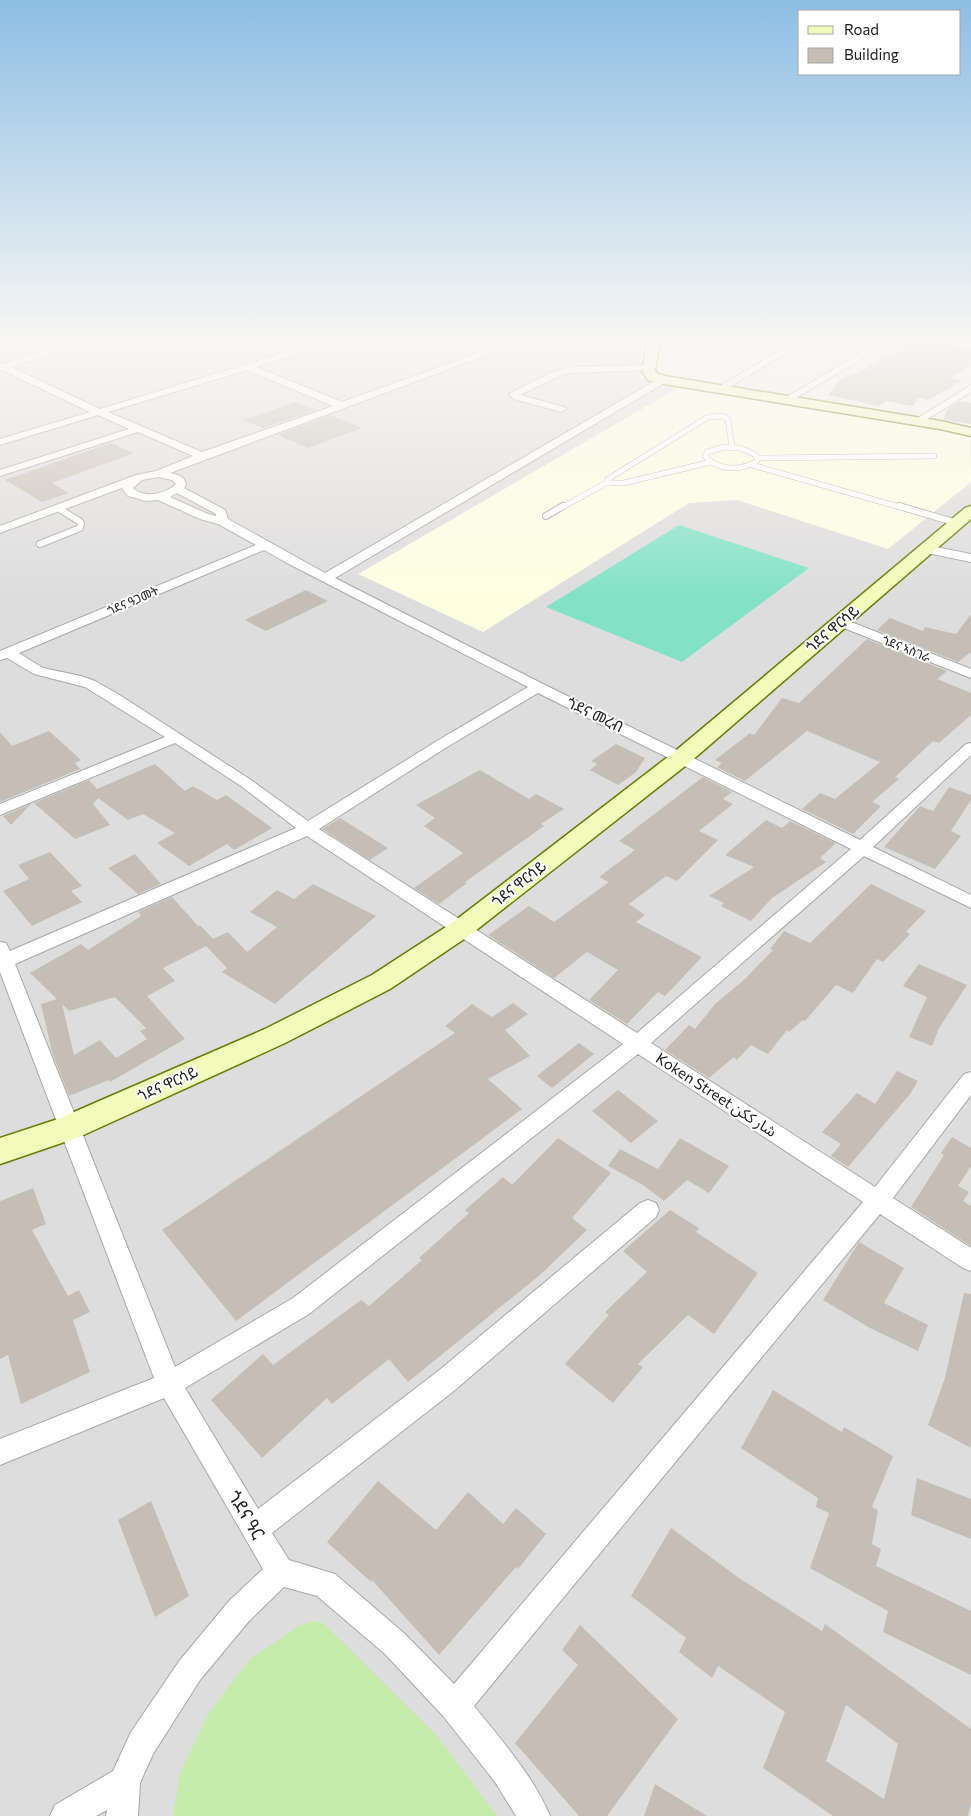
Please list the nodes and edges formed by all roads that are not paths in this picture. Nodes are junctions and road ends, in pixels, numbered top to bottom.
1 (47, 428) edge
2 (135, 428) edge
3 (281, 428) edge
4 (582, 428) edge
5 (691, 428) edge
6 (729, 428) edge
7 (138, 429) junction
8 (0, 442) edge
9 (732, 447) junction
10 (202, 456) junction
11 (934, 456) dead end
12 (758, 458) junction
13 (0, 459) edge
14 (711, 462) junction
15 (184, 463) junction
16 (752, 465) junction
17 (15, 468) junction
18 (0, 473) edge
19 (158, 474) junction
20 (175, 477) junction
21 (138, 478) junction
22 (606, 483) junction
23 (177, 489) junction
24 (135, 495) junction
25 (159, 496) junction
26 (90, 497) junction
27 (198, 500) junction
28 (181, 506) junction
29 (58, 508) junction
30 (546, 516) dead end
31 (964, 517) edge
32 (222, 521) junction
33 (0, 530) edge
34 (40, 544) dead end
35 (266, 545) junction
36 (926, 549) junction
37 (971, 558) edge
38 (327, 578) junction
39 (841, 622) junction
40 (5, 655) edge
41 (971, 674) edge
42 (538, 687) junction
43 (176, 737) junction
44 (971, 747) edge
45 (680, 758) junction
46 (0, 810) edge
47 (308, 828) junction
48 (862, 848) junction
49 (971, 902) edge
50 (461, 929) junction
51 (2, 957) edge
52 (638, 1044) junction
53 (971, 1080) edge
54 (68, 1128) junction
55 (0, 1151) edge
56 (878, 1200) junction
57 (648, 1210) dead end
58 (971, 1261) edge
59 (168, 1384) junction
60 (0, 1452) edge
61 (255, 1529) junction
62 (280, 1572) junction
63 (455, 1706) junction
64 (124, 1782) junction
65 (66, 1816) edge
66 (122, 1816) edge
67 (534, 1816) edge

1 - 8 street
2 - 7 street
3 - 10 street
4 - 38 street
5 - 22 lane
6 - 9 lane
7 - 10 street
7 - 17 street
9 - 12 lane
9 - 14 lane
10 - 15 street
11 - 12 lane
12 - 16 lane
13 - 17 street
14 - 16 lane
14 - 22 lane
15 - 19 street
15 - 20 street
16 - 31 lane
17 - 18 street
19 - 20 street
19 - 21 street
20 - 23 street
21 - 24 street
21 - 26 street
22 - 30 lane
23 - 25 street
23 - 27 street, ጎደና መረብ
24 - 25 street
24 - 26 street
25 - 28 street, ጎደና መረብ
26 - 29 street
27 - 28 street
27 - 32 street, ጎደና መረብ
28 - 32 street, ጎደና መረብ
29 - 33 street
29 - 34 lane
31 - 36 main road, ጎደና ዋርሳይ
32 - 35 street, ጎደና መረብ
35 - 38 street, ጎደና መረብ
35 - 40 street, ጎደና ዓጋመት
36 - 37 street
36 - 39 main road, ጎደና ዋርሳይ
38 - 42 street, ጎደና መረብ
39 - 41 street, ጎደና ኣስገራ
39 - 45 main road, ጎደና ዋርሳይ
40 - 43 street, Koken Street شار ككن
42 - 45 street, ጎደና መረብ
42 - 47 street
43 - 46 street
43 - 47 street, Koken Street شار ككن
44 - 48 street
45 - 48 street, ጎደና መረብ
45 - 50 main road, ጎደና ዋርሳይ
47 - 50 street, Koken Street شار ككن
47 - 51 street
48 - 49 street, ጎደና መረብ
48 - 52 street
50 - 52 street, Koken Street شار ككن
50 - 54 main road, ጎደና ዋርሳይ
51 - 54 street, ጎደና ዓር
52 - 56 street, Koken Street شار ككن
52 - 59 street
53 - 56 street
54 - 55 main road, ጎደና ዋርሳይ
54 - 59 street, ጎደና ዓር
56 - 58 street, Koken Street شار ككن
56 - 63 street
57 - 61 street
59 - 60 street
59 - 61 street, ጎደና ዓር
61 - 62 street, ጎደና ዓር
62 - 63 street
62 - 64 street
63 - 67 street
64 - 65 street
64 - 66 street

